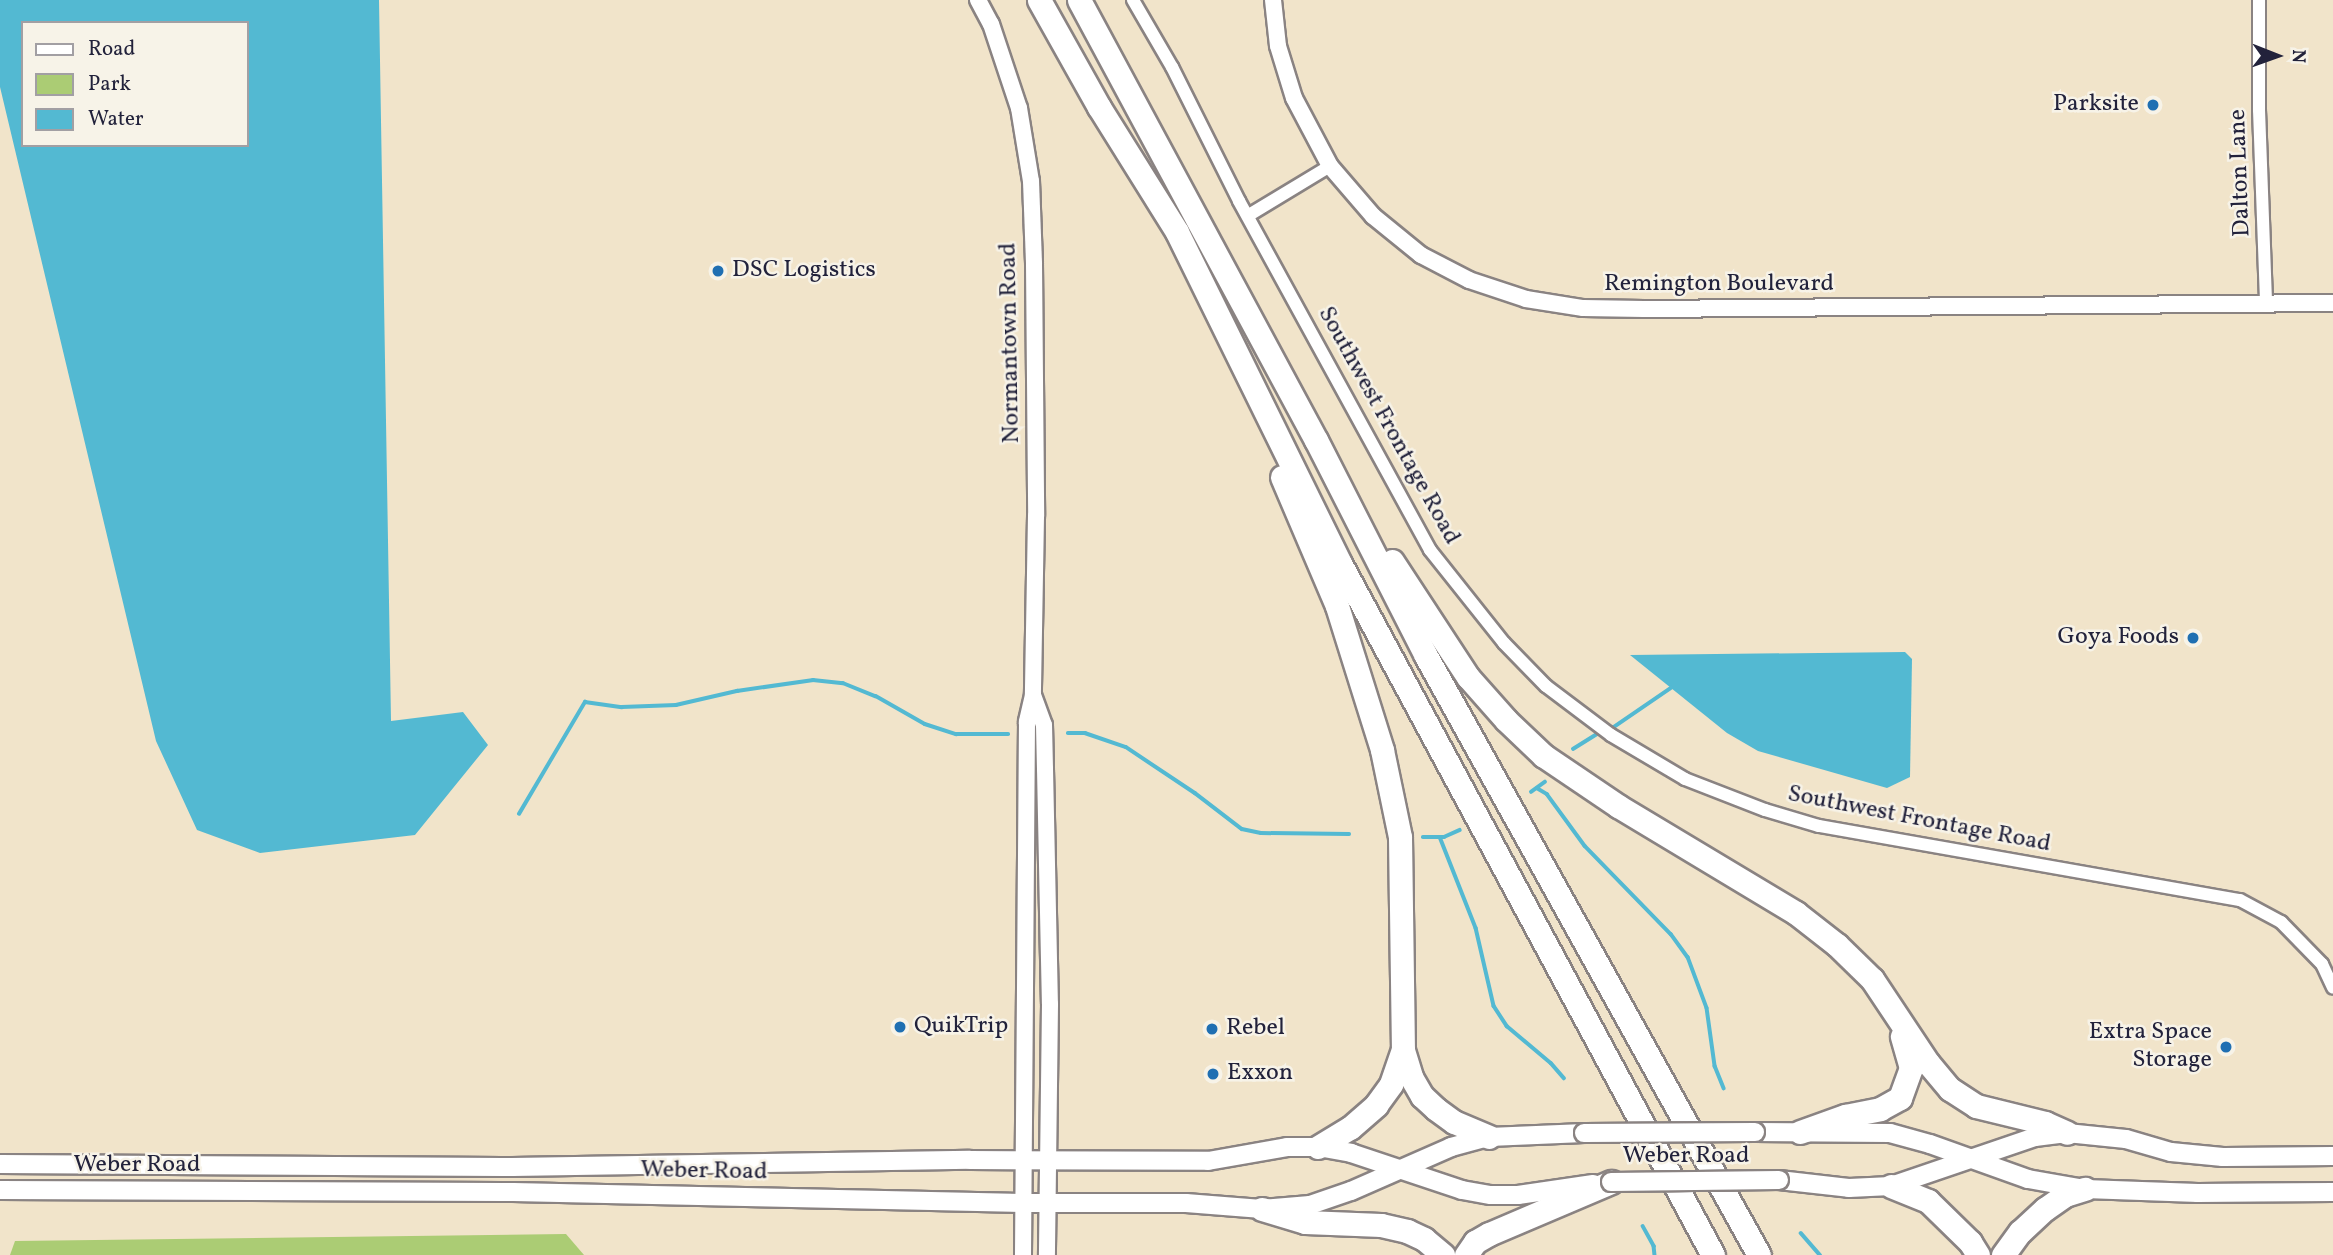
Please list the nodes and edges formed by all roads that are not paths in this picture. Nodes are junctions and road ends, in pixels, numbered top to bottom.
1 (978, 0) edge
2 (1038, 0) edge
3 (1079, 0) edge
4 (1132, 0) edge
5 (1273, 0) edge
6 (2259, 0) edge
7 (1330, 166) junction
8 (1249, 215) junction
9 (1177, 232) junction
10 (2266, 302) junction
11 (2333, 303) edge
12 (1316, 440) junction
13 (1033, 695) junction
14 (2333, 988) edge
15 (1893, 1011) junction
16 (1403, 1050) junction
17 (1800, 1132) junction
18 (2067, 1133) junction
19 (1489, 1137) junction
20 (1318, 1147) junction
21 (2333, 1156) edge
22 (1973, 1158) junction
23 (1024, 1160) junction
24 (1048, 1161) junction
25 (0, 1164) edge
26 (1400, 1169) junction
27 (1611, 1182) junction
28 (1891, 1186) junction
29 (2084, 1189) junction
30 (0, 1190) edge
31 (2333, 1192) edge
32 (1046, 1202) junction
33 (1023, 1203) junction
34 (1262, 1209) junction
35 (1023, 1255) edge
36 (1047, 1255) edge
37 (1443, 1255) edge
38 (1466, 1255) edge
39 (1713, 1255) edge
40 (1759, 1255) edge
41 (1978, 1255) edge
42 (2003, 1255) edge

1 - 13 street, Normantown Road
2 - 9 highway
3 - 12 highway
4 - 8 street, Southwest Frontage Road
5 - 7 street, Remington Boulevard
6 - 10 street, Dalton Lane
7 - 8 street
7 - 10 street, Remington Boulevard
8 - 14 street, Southwest Frontage Road
9 - 16 highway
9 - 39 highway
10 - 11 street, Remington Boulevard
12 - 15 highway
12 - 40 highway
13 - 23 street, Normantown Road
13 - 24 street, Normantown Road
15 - 17 highway
15 - 18 highway
16 - 19 highway
16 - 20 highway
17 - 19 main road, Weber Road, bridge
17 - 22 main road, Weber Road
18 - 21 main road, Weber Road
18 - 22 main road, Weber Road
19 - 26 main road, Weber Road
20 - 24 main road, Weber Road
20 - 26 main road, Weber Road
22 - 28 main road, Weber Road
22 - 29 main road, Weber Road
23 - 24 main road, Weber Road
23 - 25 main road, Weber Road
23 - 33 street, Normantown Road
24 - 32 street, Normantown Road
26 - 27 main road, Weber Road
26 - 34 main road, Weber Road
27 - 28 main road, Weber Road, bridge
27 - 38 highway
28 - 41 highway
29 - 31 main road, Weber Road
29 - 42 highway
30 - 33 main road, Weber Road
32 - 33 main road, Weber Road
32 - 34 main road, Weber Road
32 - 36 street, Normantown Road
33 - 35 street, Normantown Road
34 - 37 highway

